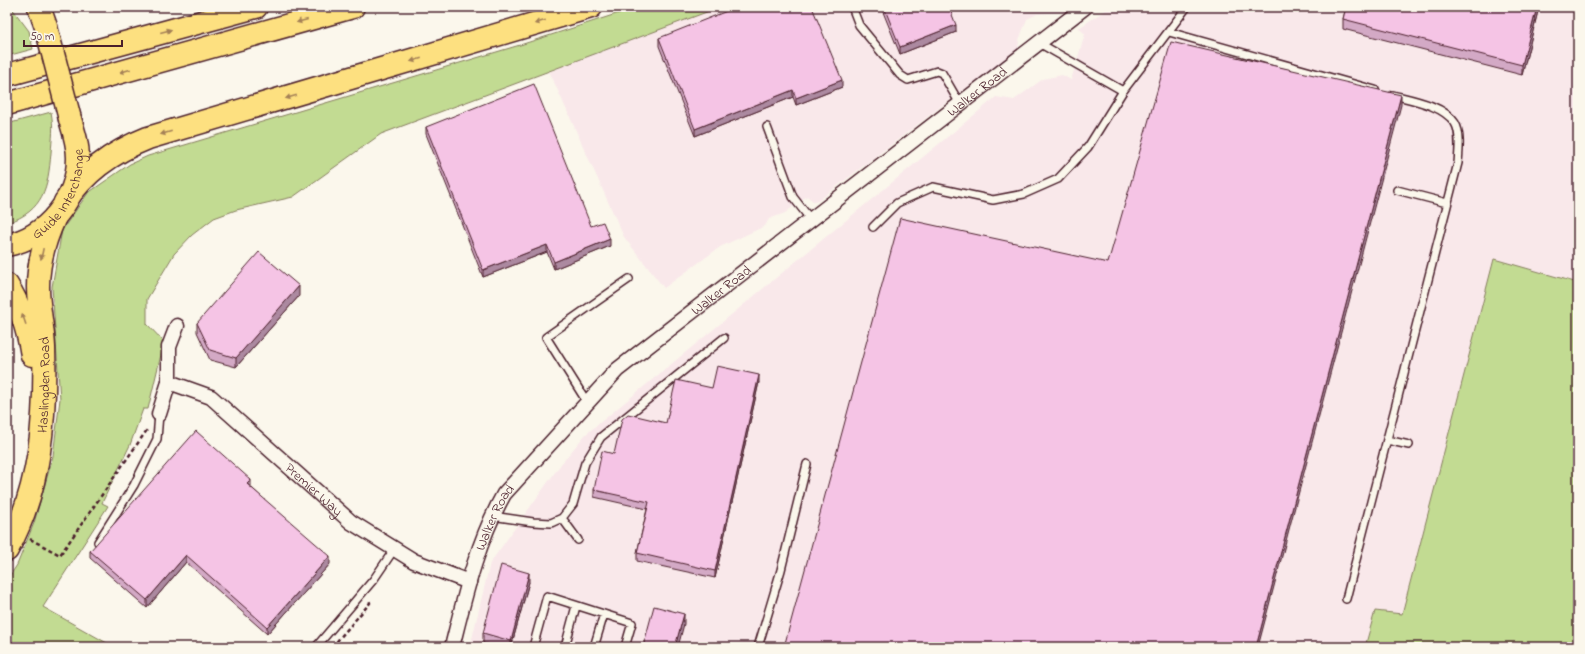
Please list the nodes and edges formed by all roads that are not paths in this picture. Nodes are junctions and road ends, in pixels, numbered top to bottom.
1 (256, 7) edge
2 (353, 7) edge
3 (591, 7) edge
4 (852, 7) edge
5 (1085, 7) edge
6 (1187, 7) edge
7 (43, 17) edge
8 (1169, 32) junction
9 (1039, 43) junction
10 (7, 74) edge
11 (1123, 91) junction
12 (7, 104) edge
13 (960, 104) junction
14 (767, 127) dead end
15 (1397, 190) dead end
16 (1448, 203) junction
17 (60, 209) junction
18 (811, 220) junction
19 (873, 227) dead end
20 (7, 245) edge
21 (629, 279) dead end
22 (7, 285) edge
23 (177, 326) dead end
24 (724, 338) dead end
25 (169, 382) junction
26 (587, 402) junction
27 (159, 414) joint
28 (1387, 440) junction
29 (1409, 445) dead end
30 (807, 464) dead end
31 (492, 516) junction
32 (562, 518) junction
33 (10, 536) edge
34 (578, 540) dead end
35 (98, 542) edge
36 (395, 548) junction
37 (469, 582) junction
38 (1346, 599) dead end
39 (576, 606) junction
40 (604, 614) junction
41 (316, 647) edge
42 (452, 647) edge
43 (532, 647) edge
44 (565, 647) edge
45 (594, 647) edge
46 (625, 647) edge
47 (758, 647) edge

10 -> 1 highway
2 -> 12 highway
3 -> 17 highway
4 - 13 lane
5 - 9 street, Walker Road
6 - 8 lane
7 - 17 highway, Guide Interchange, bridge
8 - 11 lane
8 - 16 lane
9 - 11 lane
9 - 13 street, Walker Road
11 - 19 lane
13 - 18 street, Walker Road
14 - 18 lane
15 - 16 lane
16 - 28 lane
17 - 20 highway, Guide Interchange
17 -> 33 highway, Haslingden Road
18 - 26 street, Walker Road
21 - 26 lane
33 -> 22 highway, Haslingden Road
23 - 25 street
24 - 32 lane
25 - 27 street
25 - 36 street, Premier Way
26 - 31 street, Walker Road
27 - 35 lane
28 - 29 lane
28 - 38 lane
30 - 47 lane
31 - 32 lane
31 - 37 street, Walker Road
32 - 34 lane
36 - 37 street, Premier Way
36 - 41 lane
37 - 42 street, Walker Road
39 - 40 lane
39 - 43 lane
39 - 44 lane
40 - 45 lane
40 - 46 lane

